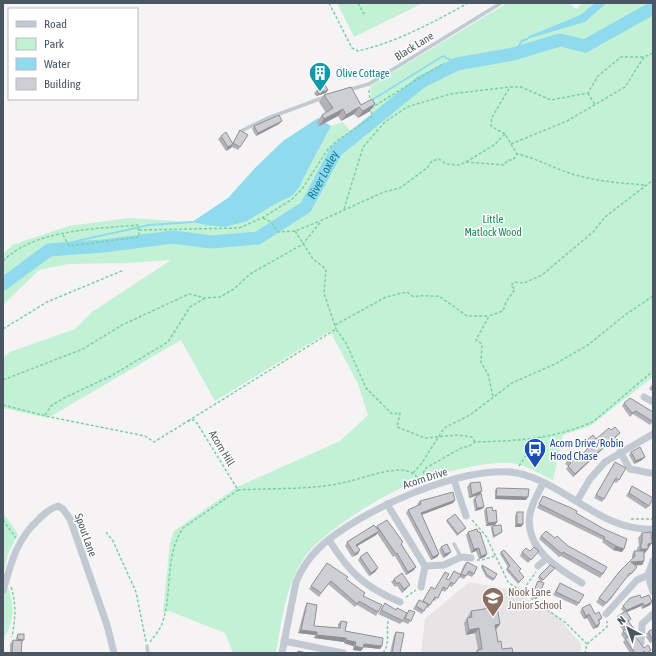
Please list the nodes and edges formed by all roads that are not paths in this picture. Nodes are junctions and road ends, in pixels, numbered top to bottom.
1 (501, 3) edge
2 (340, 93) edge
3 (333, 95) edge
4 (243, 130) edge
5 (644, 397) dead end
6 (653, 402) edge
7 (653, 434) edge
8 (620, 452) junction
9 (650, 473) dead end
10 (454, 480) junction
11 (543, 483) junction
12 (578, 501) junction
13 (387, 504) junction
14 (466, 516) road end
15 (653, 529) edge
16 (329, 540) junction
17 (454, 544) dead end
18 (461, 557) junction
19 (471, 558) road end
20 (547, 558) junction
21 (653, 561) edge
22 (425, 566) junction
23 (538, 566) road end
24 (648, 575) junction
25 (582, 583) dead end
26 (420, 586) road end
27 (3, 591) edge
28 (653, 592) edge
29 (400, 602) road end
30 (606, 614) road end
31 (653, 614) edge
32 (284, 641) junction
33 (642, 643) edge
34 (147, 646) road end
35 (114, 653) edge
36 (148, 653) edge
37 (282, 653) edge
38 (343, 653) edge

1 - 2 lane, Black Lane
3 - 4 lane
5 - 6 street
7 - 8 street
8 - 9 street
8 - 12 street
10 - 11 street, Acorn Drive
10 - 13 street, Acorn Drive
10 - 14 street
11 - 12 street, Acorn Drive
11 - 20 street
12 - 15 street, Acorn Drive
13 - 16 street, Acorn Drive
13 - 22 street
16 - 29 street
16 - 32 street, Acorn Drive
17 - 18 lane
18 - 19 street
18 - 22 street
20 - 23 street
20 - 25 street
21 - 24 street
22 - 26 street
24 - 28 street
24 - 30 street
27 - 35 street, Spout Lane
31 - 33 street
32 - 37 street, Acorn Drive
32 - 38 street
34 - 36 lane

